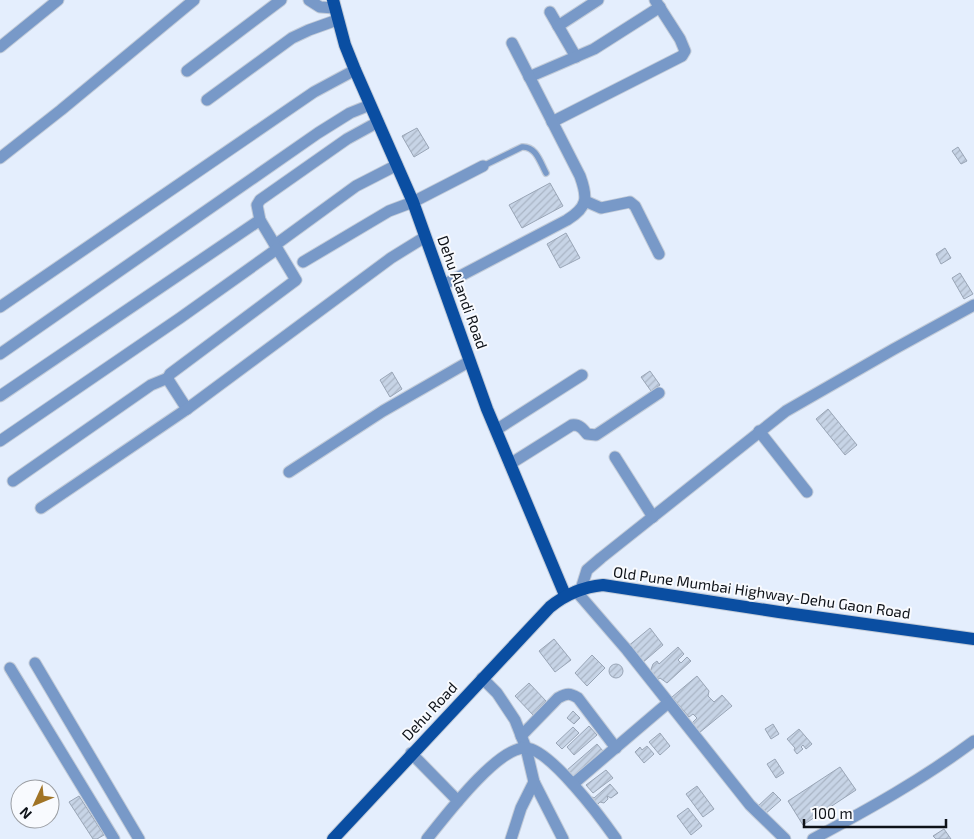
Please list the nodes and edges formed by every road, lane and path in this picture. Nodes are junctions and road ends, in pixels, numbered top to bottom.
1 (58, 0) edge
2 (194, 0) edge
3 (281, 0) edge
4 (309, 0) edge
5 (598, 0) edge
6 (657, 4) edge
7 (335, 9) edge
8 (550, 12) dead end
9 (558, 26) junction
10 (512, 43) dead end
11 (0, 46) edge
12 (576, 57) junction
13 (355, 70) junction
14 (187, 71) dead end
15 (529, 77) junction
16 (207, 100) dead end
17 (370, 105) junction
18 (378, 122) junction
19 (552, 122) junction
20 (0, 158) edge
21 (397, 165) junction
22 (483, 166) joint
23 (546, 173) dead end
24 (585, 201) junction
25 (413, 202) junction
26 (260, 220) junction
27 (425, 237) junction
28 (276, 247) junction
29 (659, 254) dead end
30 (303, 262) dead end
31 (443, 284) junction
32 (974, 306) edge
33 (0, 307) edge
34 (0, 354) edge
35 (470, 361) junction
36 (582, 375) dead end
37 (168, 378) junction
38 (659, 393) dead end
39 (0, 396) edge
40 (187, 409) junction
41 (496, 430) junction
42 (759, 431) junction
43 (0, 441) edge
44 (615, 457) dead end
45 (510, 464) junction
46 (289, 472) dead end
47 (13, 481) dead end
48 (807, 492) dead end
49 (41, 508) dead end
50 (653, 517) junction
51 (574, 592) junction
52 (974, 639) edge
53 (35, 664) dead end
54 (10, 668) dead end
55 (482, 678) junction
56 (668, 703) junction
57 (521, 736) junction
58 (973, 744) edge
59 (526, 748) junction
60 (616, 748) junction
61 (411, 753) junction
62 (534, 782) junction
63 (573, 784) junction
64 (458, 801) junction
65 (114, 839) edge
66 (139, 839) edge
67 (332, 839) edge
68 (427, 839) edge
69 (511, 839) edge
70 (563, 839) edge
71 (616, 839) edge
72 (785, 839) edge
73 (813, 839) edge

1 - 11 street
2 - 20 street
3 - 14 street
4 - 7 street
5 - 9 street
6 - 12 street
6 - 19 street
7 - 13 main road, Dehu Alandi Road
7 - 16 street
8 - 9 street
9 - 12 street
10 - 15 street
12 - 15 street
13 - 17 main road, Dehu Alandi Road
13 - 33 street
15 - 19 street
17 - 18 main road, Dehu Alandi Road
17 - 34 street
18 - 21 main road, Dehu Alandi Road
18 - 26 street
19 - 24 street
21 - 25 main road, Dehu Alandi Road
21 - 28 street
22 - 23 lane
22 - 25 street
24 - 29 street
24 - 31 street
25 - 27 main road, Dehu Alandi Road
25 - 30 street
26 - 28 street
26 - 39 street
27 - 31 main road, Dehu Alandi Road
27 - 40 street
28 - 37 street
28 - 43 street
31 - 35 main road, Dehu Alandi Road
32 - 42 street
35 - 41 main road, Dehu Alandi Road
35 - 46 street
36 - 41 street
37 - 40 street
37 - 47 street
38 - 45 street
40 - 49 street
41 - 45 main road, Dehu Alandi Road
42 - 48 street
42 - 50 street
44 - 50 street
45 - 51 main road, Dehu Alandi Road
50 - 51 street
51 - 52 main road, Old Pune Mumbai Highway-Dehu Gaon Road
51 - 55 main road, Dehu Road
51 - 56 street
53 - 66 street
54 - 65 street
55 - 57 street
55 - 61 main road, Dehu Road
56 - 60 street
56 - 72 street
57 - 59 street
57 - 60 street
58 - 73 street
59 - 62 street
59 - 63 street
59 - 64 street
60 - 63 street
61 - 64 street
61 - 67 main road, Dehu Road
62 - 69 street
62 - 70 street
63 - 71 street
64 - 68 street

